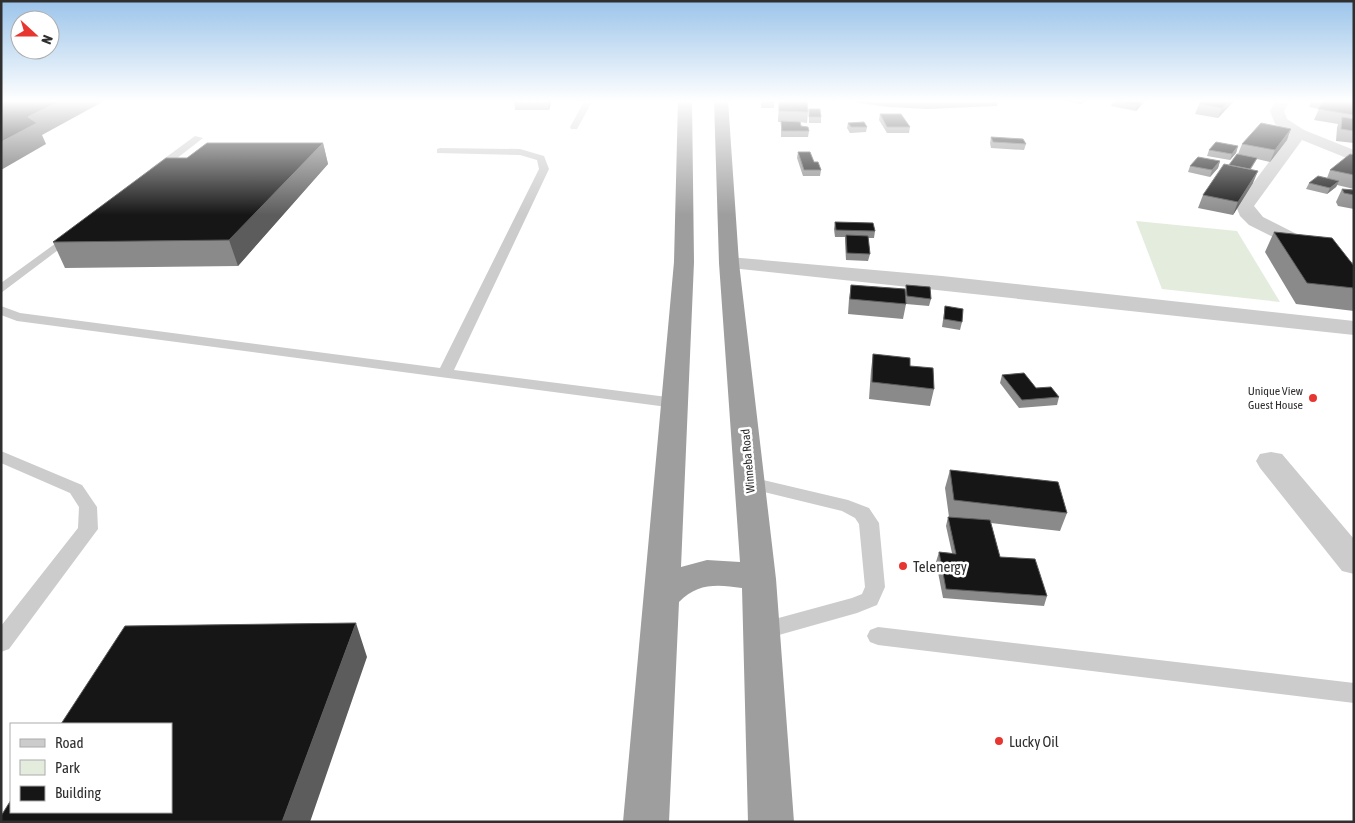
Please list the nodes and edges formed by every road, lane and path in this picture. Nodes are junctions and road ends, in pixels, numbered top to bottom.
1 (198, 138) dead end
2 (686, 138) edge
3 (723, 138) edge
4 (1296, 138) edge
5 (1313, 138) edge
6 (440, 151) dead end
7 (1354, 156) edge
8 (143, 180) edge
9 (80, 228) edge
10 (729, 263) junction
11 (1354, 271) edge
12 (1, 289) edge
13 (1, 310) edge
14 (1354, 328) edge
15 (445, 373) junction
16 (675, 403) junction
17 (1, 456) edge
18 (1271, 462) dead end
19 (750, 483) junction
20 (1354, 562) edge
21 (759, 579) junction
22 (662, 597) junction
23 (761, 631) junction
24 (878, 636) dead end
25 (1, 643) edge
26 (1354, 693) edge
27 (646, 822) edge
28 (771, 822) edge

1 - 8 lane
2 - 16 highway
3 - 10 highway, Winneba Road
4 - 11 street
5 - 7 street
6 - 15 lane
9 - 12 lane
10 - 14 street
10 - 19 highway, Winneba Road
13 - 15 lane
15 - 16 lane
16 - 22 highway
17 - 25 lane
18 - 20 street
19 - 21 highway, Winneba Road
19 - 23 lane
21 - 22 highway
21 - 23 highway, Winneba Road
22 - 27 highway
23 - 28 highway, Winneba Road
24 - 26 lane

